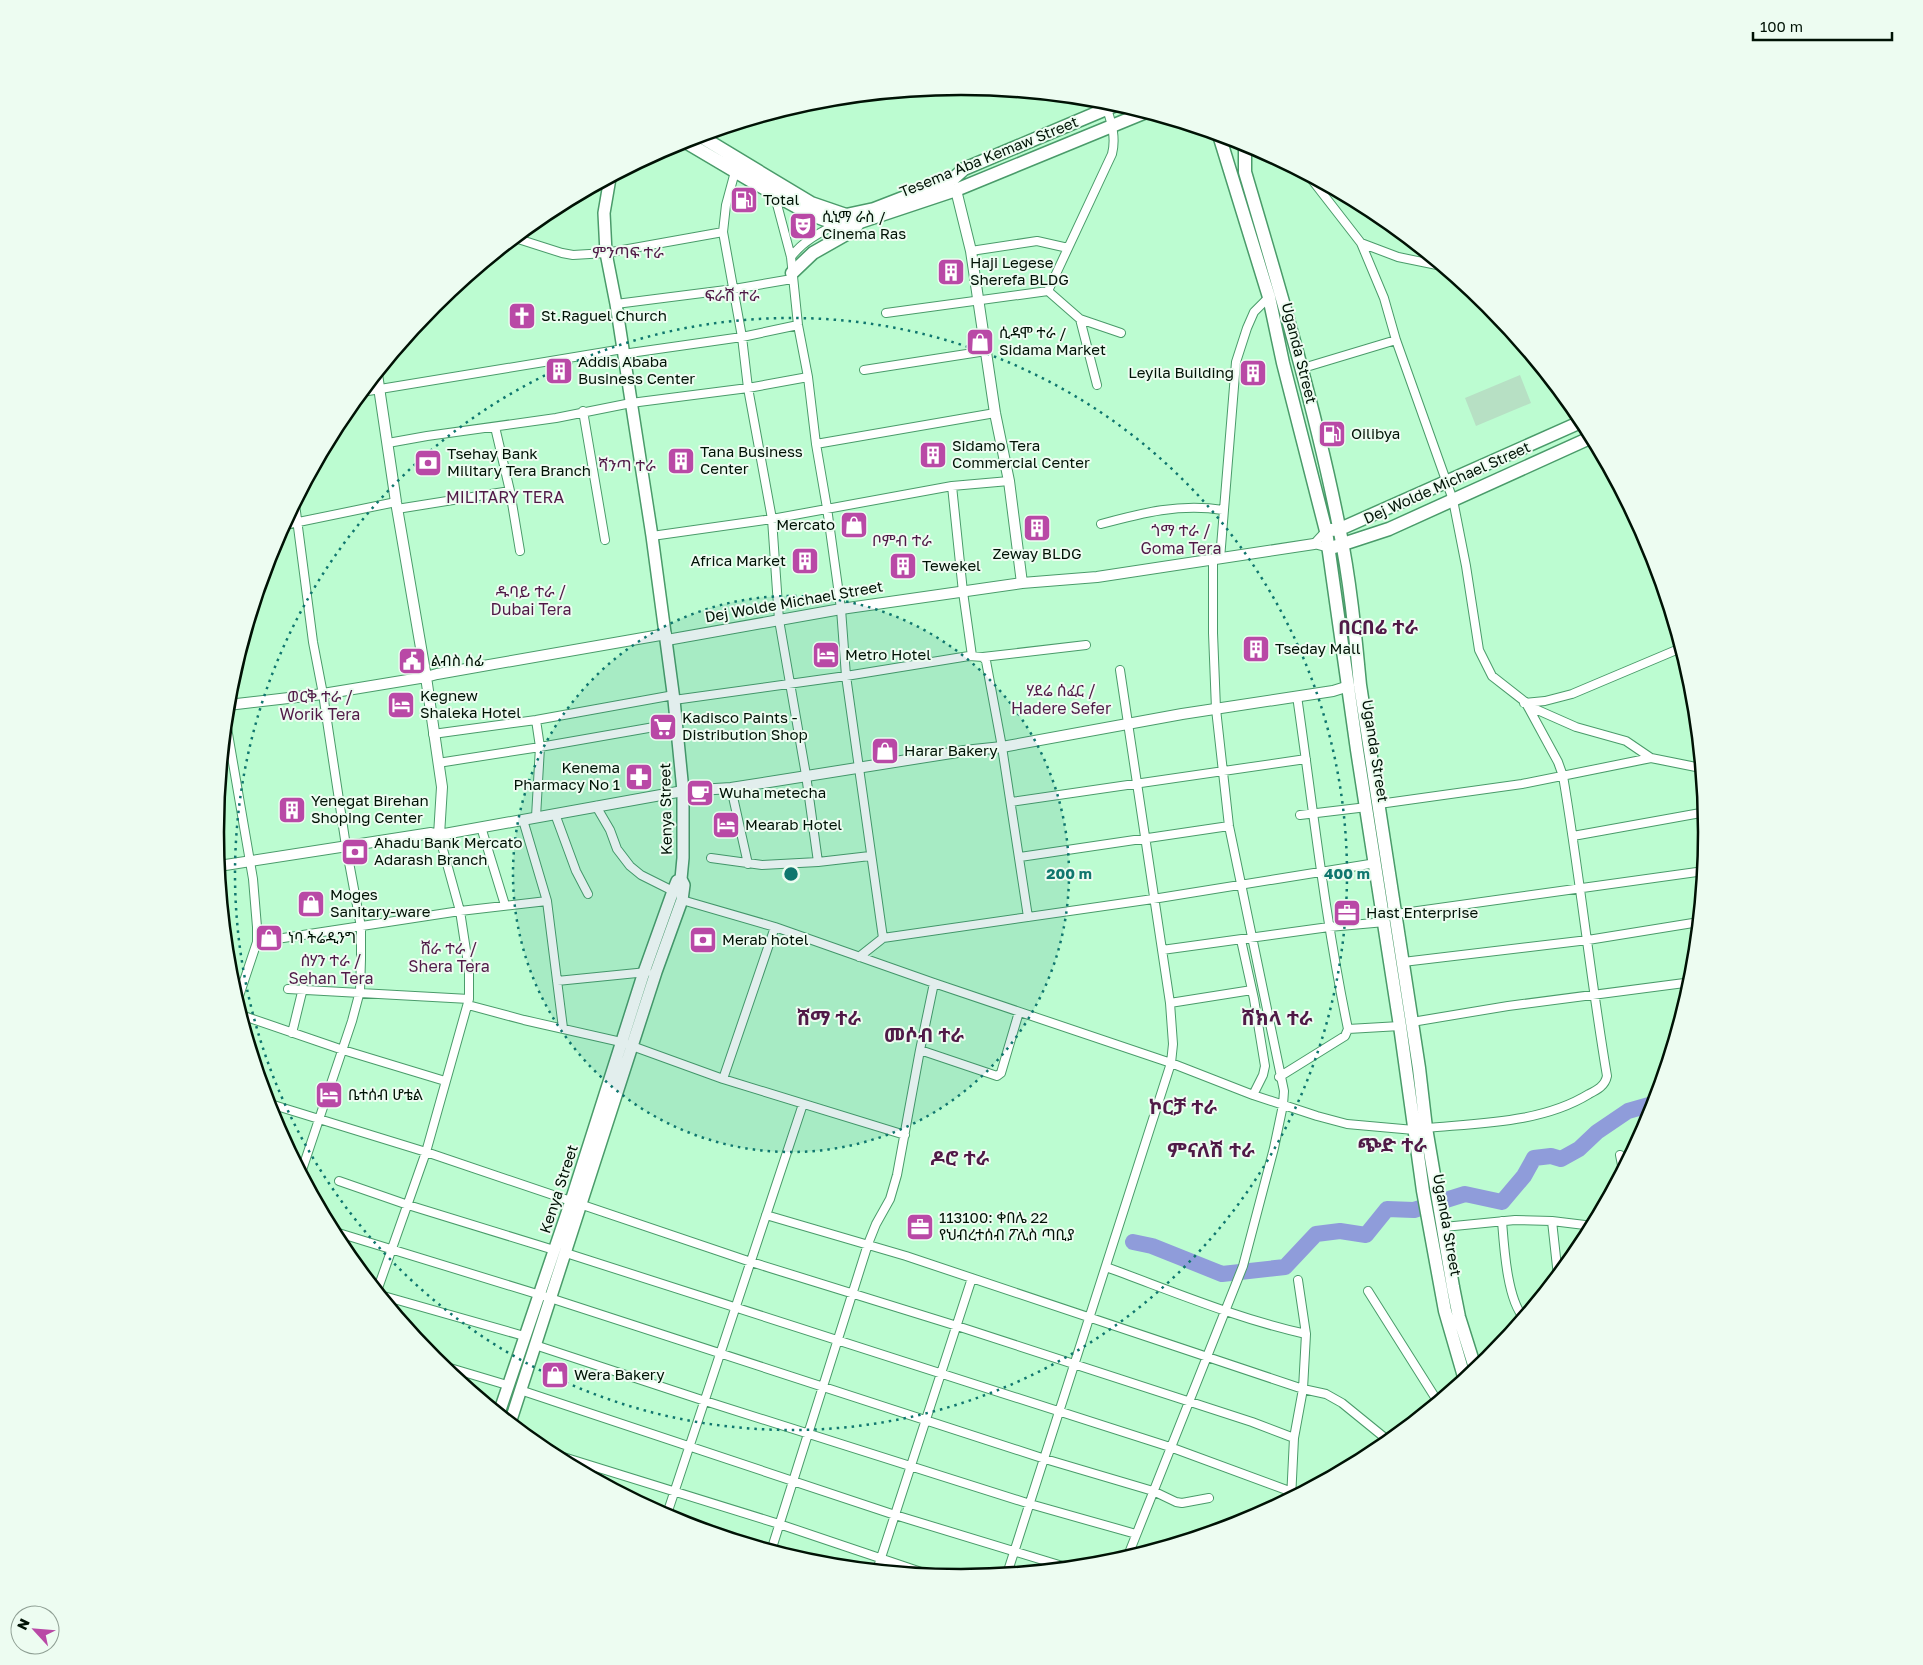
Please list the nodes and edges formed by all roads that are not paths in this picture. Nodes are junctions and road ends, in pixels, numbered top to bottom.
1 (1105, 109) edge
2 (1112, 111) edge
3 (1135, 116) edge
4 (1113, 125) junction
5 (706, 141) edge
6 (1221, 142) edge
7 (694, 145) edge
8 (1245, 151) edge
9 (738, 165) junction
10 (955, 184) junction
11 (609, 185) edge
12 (1318, 187) edge
13 (774, 193) junction
14 (842, 220) junction
15 (858, 224) junction
16 (723, 232) junction
17 (522, 240) edge
18 (1361, 243) junction
19 (1068, 248) junction
20 (970, 251) junction
21 (606, 253) junction
22 (791, 257) junction
23 (1430, 264) edge
24 (792, 276) junction
25 (734, 289) junction
26 (1048, 291) junction
27 (1269, 297) junction
28 (977, 301) junction
29 (616, 304) junction
30 (886, 313) dead end
31 (1080, 319) junction
32 (798, 325) junction
33 (1121, 333) dead end
34 (742, 337) junction
35 (1396, 340) junction
36 (623, 351) junction
37 (986, 351) junction
38 (1303, 368) junction
39 (864, 370) dead end
40 (808, 377) junction
41 (378, 381) edge
42 (1097, 385) dead end
43 (748, 388) junction
44 (380, 389) junction
45 (371, 390) edge
46 (631, 403) junction
47 (584, 411) junction
48 (995, 413) junction
49 (1576, 424) edge
50 (495, 427) junction
51 (1586, 440) edge
52 (388, 443) junction
53 (816, 444) junction
54 (1009, 481) junction
55 (1447, 482) junction
56 (952, 486) junction
57 (510, 491) junction
58 (1453, 500) junction
59 (396, 506) junction
60 (827, 508) junction
61 (1223, 510) junction
62 (296, 514) edge
63 (772, 519) junction
64 (297, 522) junction
65 (292, 523) edge
66 (1100, 524) dead end
67 (1340, 528) junction
68 (1326, 531) junction
69 (652, 536) junction
70 (605, 540) dead end
71 (1314, 544) junction
72 (1342, 546) junction
73 (1329, 548) junction
74 (520, 551) dead end
75 (1216, 559) junction
76 (1022, 583) junction
77 (963, 592) junction
78 (841, 609) junction
79 (779, 620) junction
80 (666, 637) junction
81 (1086, 645) dead end
82 (1676, 651) edge
83 (972, 656) junction
84 (983, 657) junction
85 (1120, 670) dead end
86 (846, 676) junction
87 (426, 677) junction
88 (790, 683) junction
89 (1354, 686) junction
90 (323, 694) junction
91 (1296, 696) junction
92 (674, 697) junction
93 (1525, 704) junction
94 (235, 705) edge
95 (1216, 709) junction
96 (536, 720) junction
97 (677, 723) junction
98 (1128, 724) junction
99 (433, 734) junction
100 (229, 743) edge
101 (540, 747) junction
102 (1002, 747) junction
103 (1651, 758) junction
104 (1306, 759) junction
105 (438, 763) junction
106 (858, 767) junction
107 (1696, 767) edge
108 (1224, 772) junction
109 (806, 775) junction
110 (1563, 776) junction
111 (1136, 784) junction
112 (732, 788) junction
113 (683, 791) junction
114 (1011, 802) junction
115 (1373, 805) junction
116 (596, 806) junction
117 (1314, 813) junction
118 (1698, 813) edge
119 (555, 814) junction
120 (1300, 815) dead end
121 (536, 817) junction
122 (523, 820) junction
123 (1229, 826) junction
124 (481, 827) junction
125 (440, 835) junction
126 (1573, 836) junction
127 (1144, 839) junction
128 (346, 846) junction
129 (870, 856) junction
130 (1020, 857) junction
131 (711, 858) dead end
132 (249, 862) junction
133 (818, 862) junction
134 (1376, 863) junction
135 (748, 864) junction
136 (225, 865) edge
137 (1320, 871) junction
138 (1697, 872) edge
139 (681, 879) junction
140 (1240, 886) junction
141 (1579, 888) junction
142 (672, 890) junction
143 (588, 894) dead end
144 (1153, 899) junction
145 (547, 900) junction
146 (682, 900) junction
147 (505, 905) junction
148 (460, 911) junction
149 (1396, 914) junction
150 (1028, 918) junction
151 (1385, 922) junction
152 (1694, 923) edge
153 (775, 926) junction
154 (361, 927) junction
155 (1330, 927) junction
156 (883, 938) junction
157 (1253, 938) junction
158 (1241, 940) junction
159 (1588, 940) junction
160 (257, 942) junction
161 (1162, 950) junction
162 (859, 957) junction
163 (1403, 962) junction
164 (644, 972) junction
165 (656, 972) junction
166 (557, 981) junction
167 (1683, 983) edge
168 (934, 984) junction
169 (288, 988) dead end
170 (303, 988) junction
171 (241, 990) edge
172 (1252, 990) junction
173 (360, 991) junction
174 (1593, 994) junction
175 (1265, 996) junction
176 (1254, 999) junction
177 (469, 1002) junction
178 (1170, 1002) junction
179 (1019, 1012) junction
180 (248, 1018) edge
181 (1406, 1024) junction
182 (563, 1028) junction
183 (1348, 1029) junction
184 (292, 1034) junction
185 (627, 1044) junction
186 (343, 1050) junction
187 (920, 1050) junction
188 (1171, 1063) junction
189 (1278, 1068) junction
190 (1265, 1070) junction
191 (1280, 1077) junction
192 (723, 1079) junction
193 (445, 1081) junction
194 (1253, 1095) junction
195 (803, 1104) junction
196 (1283, 1105) junction
197 (277, 1106) edge
198 (319, 1120) junction
199 (1420, 1129) junction
200 (905, 1135) junction
201 (426, 1152) junction
202 (1620, 1155) dead end
203 (1621, 1162) edge
204 (303, 1164) edge
205 (339, 1181) dead end
206 (576, 1202) junction
207 (408, 1205) junction
208 (766, 1215) junction
209 (1502, 1221) junction
210 (1552, 1221) junction
211 (1443, 1222) junction
212 (1585, 1225) edge
213 (344, 1235) edge
214 (868, 1244) junction
215 (392, 1250) junction
216 (560, 1252) junction
217 (751, 1262) junction
218 (1106, 1267) junction
219 (1557, 1267) edge
220 (972, 1278) junction
221 (1298, 1280) dead end
222 (379, 1285) edge
223 (1368, 1291) dead end
224 (538, 1294) junction
225 (852, 1295) junction
226 (390, 1298) edge
227 (550, 1298) junction
228 (736, 1307) junction
229 (1226, 1311) junction
230 (1520, 1314) edge
231 (1090, 1317) junction
232 (956, 1326) junction
233 (1306, 1334) junction
234 (524, 1336) junction
235 (837, 1340) junction
236 (535, 1345) junction
237 (720, 1354) junction
238 (1206, 1357) junction
239 (1473, 1363) edge
240 (1075, 1366) junction
241 (457, 1370) edge
242 (1463, 1373) edge
243 (941, 1374) junction
244 (507, 1385) junction
245 (822, 1387) junction
246 (520, 1390) junction
247 (1303, 1390) junction
248 (1435, 1397) edge
249 (705, 1401) junction
250 (1189, 1402) junction
251 (501, 1408) edge
252 (1060, 1411) junction
253 (512, 1417) edge
254 (926, 1420) junction
255 (808, 1433) junction
256 (1384, 1437) edge
257 (1294, 1438) junction
258 (689, 1447) junction
259 (1170, 1447) junction
260 (1045, 1459) junction
261 (576, 1461) edge
262 (911, 1465) junction
263 (793, 1480) junction
264 (675, 1491) junction
265 (1153, 1491) junction
266 (1291, 1492) edge
267 (1288, 1494) edge
268 (1209, 1498) dead end
269 (1030, 1504) junction
270 (669, 1509) edge
271 (895, 1515) junction
272 (779, 1524) junction
273 (1136, 1534) junction
274 (773, 1545) edge
275 (1130, 1550) edge
276 (1015, 1552) junction
277 (881, 1559) junction
278 (1056, 1564) edge
279 (879, 1565) edge
280 (907, 1568) edge
281 (1009, 1568) edge

1 - 10 main road, Tesema Aba Kemaw Street
2 - 4 street
3 - 4 main road, Tesema Aba Kemaw Street
4 - 10 main road, Tesema Aba Kemaw Street
4 - 19 street
5 - 9 main road, Tesema Aba Kemaw Street
6 - 27 main road, Uganda Street
7 - 9 main road, Tesema Aba Kemaw Street
8 - 38 main road, Uganda Street
9 - 13 main road, Tesema Aba Kemaw Street
9 - 14 main road, Tesema Aba Kemaw Street
9 - 16 street
10 - 14 main road, Tesema Aba Kemaw Street
10 - 15 main road, Tesema Aba Kemaw Street
10 - 20 street
11 - 21 main road, Kenya Street
12 - 18 street
13 - 14 main road, Tesema Aba Kemaw Street
13 - 22 street
14 - 15 main road, Tesema Aba Kemaw Street
14 - 22 street
15 - 24 main road
16 - 21 street
16 - 25 street
17 - 21 street
18 - 23 street
18 - 35 street
19 - 20 street
19 - 26 street
20 - 28 street
21 - 29 main road, Kenya Street
22 - 24 street
24 - 25 street
24 - 32 street
25 - 29 street
25 - 34 street
26 - 28 street
26 - 31 street
27 - 61 street
27 - 68 main road, Uganda Street
28 - 30 street
28 - 37 street
29 - 36 main road, Kenya Street
31 - 33 street
31 - 42 street
32 - 34 street
32 - 40 street
34 - 36 street
34 - 43 street
35 - 38 street
35 - 55 street
36 - 44 street
36 - 46 main road, Kenya Street
37 - 39 street
37 - 48 street
38 - 67 main road, Uganda Street
40 - 43 street
40 - 53 street
41 - 44 street
43 - 46 street
43 - 63 street
44 - 45 street
44 - 52 street
46 - 47 street
46 - 69 main road, Kenya Street
47 - 50 street
47 - 70 street
48 - 53 street
48 - 54 street
49 - 55 main road, Dej Wolde Michael Street
50 - 52 street
50 - 57 street
51 - 58 main road, Dej Wolde Michael Street
52 - 59 street
53 - 60 street
54 - 56 street
54 - 76 street
55 - 58 street
55 - 67 main road, Dej Wolde Michael Street
56 - 60 street
56 - 77 street
57 - 59 street
57 - 74 street
58 - 72 main road, Dej Wolde Michael Street
58 - 93 street
59 - 64 street
59 - 87 street
60 - 63 street
60 - 78 street
61 - 66 street
61 - 75 street
62 - 64 street
63 - 69 street
63 - 79 street
64 - 65 street
64 - 90 street
67 - 68 main road, Dej Wolde Michael Street
67 - 72 main road, Uganda Street
68 - 71 street
68 - 73 main road, Uganda Street
69 - 80 main road, Kenya Street
71 - 73 street, Dej Wolde Michael Street
71 - 75 street, Dej Wolde Michael Street
72 - 73 main road, Dej Wolde Michael Street
72 - 89 main road, Uganda Street
73 - 89 main road, Uganda Street
75 - 76 street, Dej Wolde Michael Street
75 - 95 street
76 - 77 street, Dej Wolde Michael Street
77 - 78 street, Dej Wolde Michael Street
77 - 83 street
78 - 79 street, Dej Wolde Michael Street
78 - 86 street
79 - 80 street, Dej Wolde Michael Street
79 - 88 street
80 - 87 street, Dej Wolde Michael Street
80 - 92 main road, Kenya Street
81 - 84 street
82 - 93 street
83 - 84 street
83 - 86 street
84 - 102 street
85 - 98 street
86 - 88 street
86 - 106 street
87 - 90 street, Dej Wolde Michael Street
87 - 99 street
88 - 92 street
88 - 109 street
89 - 91 street
89 - 115 main road, Uganda Street
90 - 94 street, Dej Wolde Michael Street
90 - 128 street
91 - 95 street
91 - 104 street
92 - 96 street
92 - 97 main road, Kenya Street
93 - 103 street
93 - 110 street
95 - 98 street
95 - 108 street
96 - 99 street
96 - 101 street
97 - 101 street
97 - 113 main road, Kenya Street
98 - 102 street
98 - 111 street
99 - 105 street
100 - 132 street
101 - 105 street
101 - 121 street
102 - 106 street
102 - 114 street
103 - 107 street
103 - 110 street
104 - 108 street
104 - 117 street
105 - 125 street
106 - 109 street
106 - 129 street
108 - 111 street
108 - 123 street
109 - 112 street
109 - 133 street
110 - 115 street
110 - 126 street
111 - 114 street
111 - 127 street
112 - 113 street
112 - 135 street
113 - 116 street
113 - 139 main road, Kenya Street
114 - 130 street
115 - 117 street
115 - 134 main road, Uganda Street
115 - 149 main road, Uganda Street
116 - 119 street
116 - 142 street
117 - 120 street
117 - 137 street
118 - 126 street
119 - 121 street
119 - 143 street
121 - 122 street
122 - 124 street
122 - 145 street
123 - 127 street
123 - 140 street
124 - 125 street
124 - 147 street
125 - 128 street
125 - 148 street
126 - 141 street
127 - 130 street
127 - 144 street
128 - 132 street
128 - 154 street
129 - 133 street
129 - 156 street
130 - 150 street
131 - 135 street
132 - 136 street
132 - 160 street
133 - 135 street
134 - 137 street
134 - 151 main road, Uganda Street
137 - 140 street
137 - 155 street
138 - 141 street
139 - 142 main road, Kenya Street
139 - 146 main road
140 - 144 street
140 - 157 street
141 - 149 street
141 - 159 street
142 - 164 main road, Kenya Street
144 - 150 street
144 - 161 street
145 - 147 street
145 - 166 street
146 - 153 street
146 - 165 main road
147 - 148 street
148 - 154 street
148 - 177 street
149 - 163 main road, Uganda Street
150 - 156 street
151 - 155 street
151 - 181 main road, Uganda Street
152 - 159 street
153 - 162 street
153 - 192 street
154 - 160 street
154 - 173 street
155 - 157 street
155 - 183 street
156 - 162 street
157 - 158 street
157 - 175 street
158 - 161 street
158 - 172 street
159 - 163 street
159 - 174 street
160 - 171 street
161 - 178 street
162 - 168 street
163 - 181 main road, Uganda Street
164 - 165 street
164 - 166 street
164 - 185 main road, Kenya Street
165 - 185 main road
166 - 182 street
167 - 174 street
168 - 179 street
168 - 187 street
169 - 170 street
170 - 173 street
170 - 184 street
172 - 176 street
172 - 178 street
173 - 177 street
173 - 186 street
174 - 181 street
174 - 199 street
175 - 176 street
175 - 189 street
176 - 190 street
177 - 182 street
177 - 193 street
178 - 188 street
179 - 187 street
179 - 188 street
180 - 184 street
181 - 183 street
181 - 199 main road, Uganda Street
182 - 185 street
183 - 191 street
184 - 186 street
185 - 192 street
185 - 206 main road, Kenya Street
186 - 193 street
186 - 198 street
187 - 200 street
188 - 194 street
188 - 218 street
189 - 190 street
189 - 191 street
190 - 194 street
191 - 196 street
192 - 195 street
193 - 201 street
194 - 196 street
195 - 200 street
195 - 208 street
196 - 199 street
196 - 229 street
197 - 198 street
198 - 201 street
198 - 204 street
199 - 211 main road, Uganda Street
199 - 242 main road, Uganda Street
200 - 214 street
201 - 206 street
201 - 207 street
202 - 203 street
205 - 207 street
206 - 216 main road, Kenya Street
206 - 217 street
207 - 215 street
207 - 216 street
208 - 214 street
208 - 217 street
209 - 210 street
209 - 211 street
209 - 230 street
210 - 212 street
210 - 219 street
211 - 239 main road, Uganda Street
213 - 215 street
214 - 220 street
214 - 225 street
215 - 222 street
215 - 224 street
216 - 224 main road, Kenya Street
216 - 227 main road
216 - 228 street
217 - 225 street
217 - 228 street
218 - 229 street
218 - 231 street
220 - 231 street
220 - 232 street
221 - 233 street
223 - 248 street
224 - 227 street
224 - 234 main road, Kenya Street
225 - 232 street
225 - 235 street
226 - 234 street
227 - 236 main road
227 - 237 street
228 - 235 street
228 - 237 street
229 - 233 street
229 - 238 street
231 - 238 street
231 - 240 street
232 - 240 street
232 - 243 street
233 - 247 street
234 - 244 main road, Kenya Street
235 - 243 street
235 - 245 street
236 - 246 main road
236 - 249 street
237 - 245 street
237 - 249 street
238 - 247 street
238 - 250 street
240 - 250 street
240 - 252 street
241 - 244 street
243 - 252 street
243 - 254 street
244 - 251 main road, Kenya Street
245 - 254 street
245 - 255 street
246 - 253 main road
246 - 258 street
247 - 256 street
247 - 257 street
249 - 255 street
249 - 258 street
250 - 257 street
250 - 259 street
252 - 259 street
252 - 260 street
254 - 260 street
254 - 262 street
255 - 262 street
255 - 263 street
257 - 266 street
258 - 263 street
258 - 264 street
259 - 265 street
259 - 267 street
260 - 265 street
260 - 269 street
261 - 264 street
262 - 269 street
262 - 271 street
263 - 271 street
263 - 272 street
264 - 270 street
264 - 272 street
265 - 268 street
265 - 273 street
269 - 273 street
269 - 276 street
271 - 276 street
271 - 277 street
272 - 274 street
272 - 277 street
273 - 275 street
276 - 278 street
276 - 281 street
277 - 279 street
277 - 280 street

